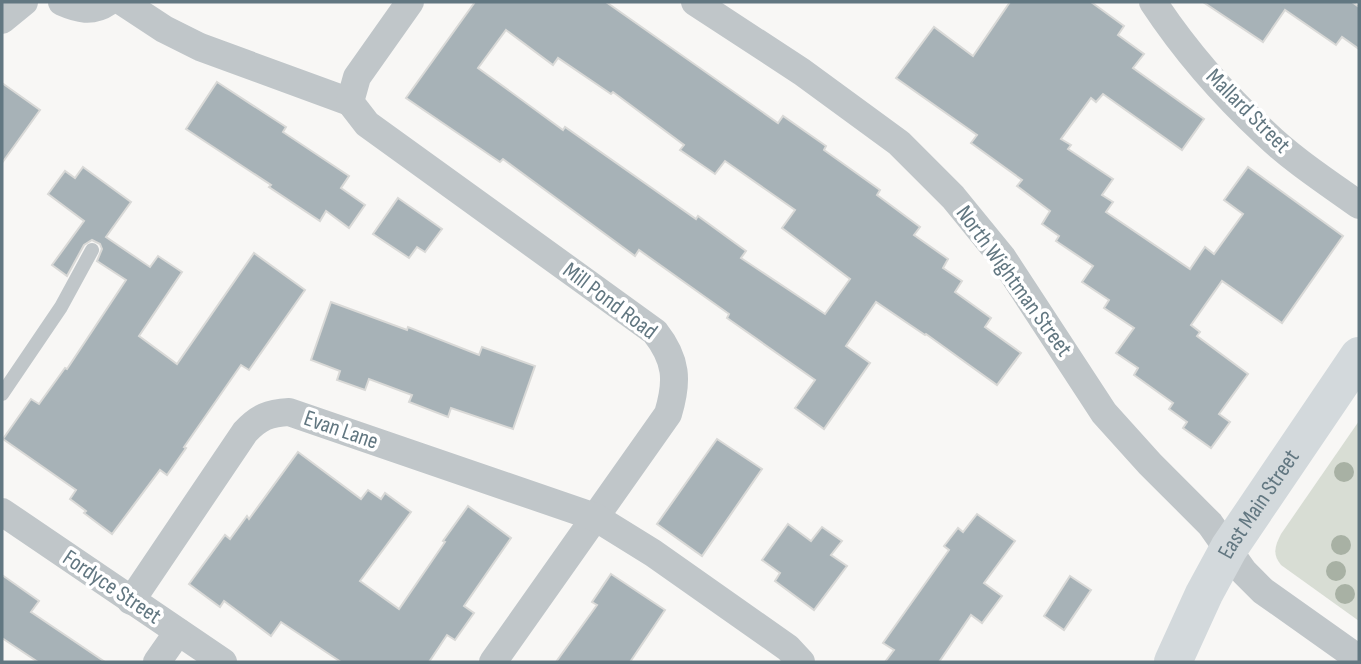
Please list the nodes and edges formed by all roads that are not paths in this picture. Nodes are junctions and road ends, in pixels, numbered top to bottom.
1 (24, 2) edge
2 (62, 2) edge
3 (108, 2) edge
4 (123, 2) edge
5 (410, 2) edge
6 (695, 2) edge
7 (1153, 2) edge
8 (2, 20) edge
9 (350, 102) junction
10 (1359, 205) edge
11 (92, 250) dead end
12 (1359, 356) edge
13 (2, 394) edge
14 (2, 512) edge
15 (595, 517) junction
16 (1229, 548) junction
17 (131, 601) junction
18 (178, 632) junction
19 (1359, 659) edge
20 (157, 662) edge
21 (223, 662) edge
22 (493, 662) edge
23 (801, 662) edge
24 (1174, 662) edge

1 - 8 street
2 - 3 street
4 - 9 street
5 - 9 street
6 - 16 street, North Wightman Street
7 - 10 street, Mallard Street
9 - 15 street, Mill Pond Road
11 - 13 lane
12 - 16 street, East Main Street
14 - 17 street, Fordyce Street
15 - 17 street, Evan Lane
15 - 22 street, Mill Pond Road
15 - 23 street, Evan Lane
16 - 19 street, North Wightman Street
16 - 24 street, East Main Street
17 - 18 street, Fordyce Street
18 - 20 street
18 - 21 street, Fordyce Street

